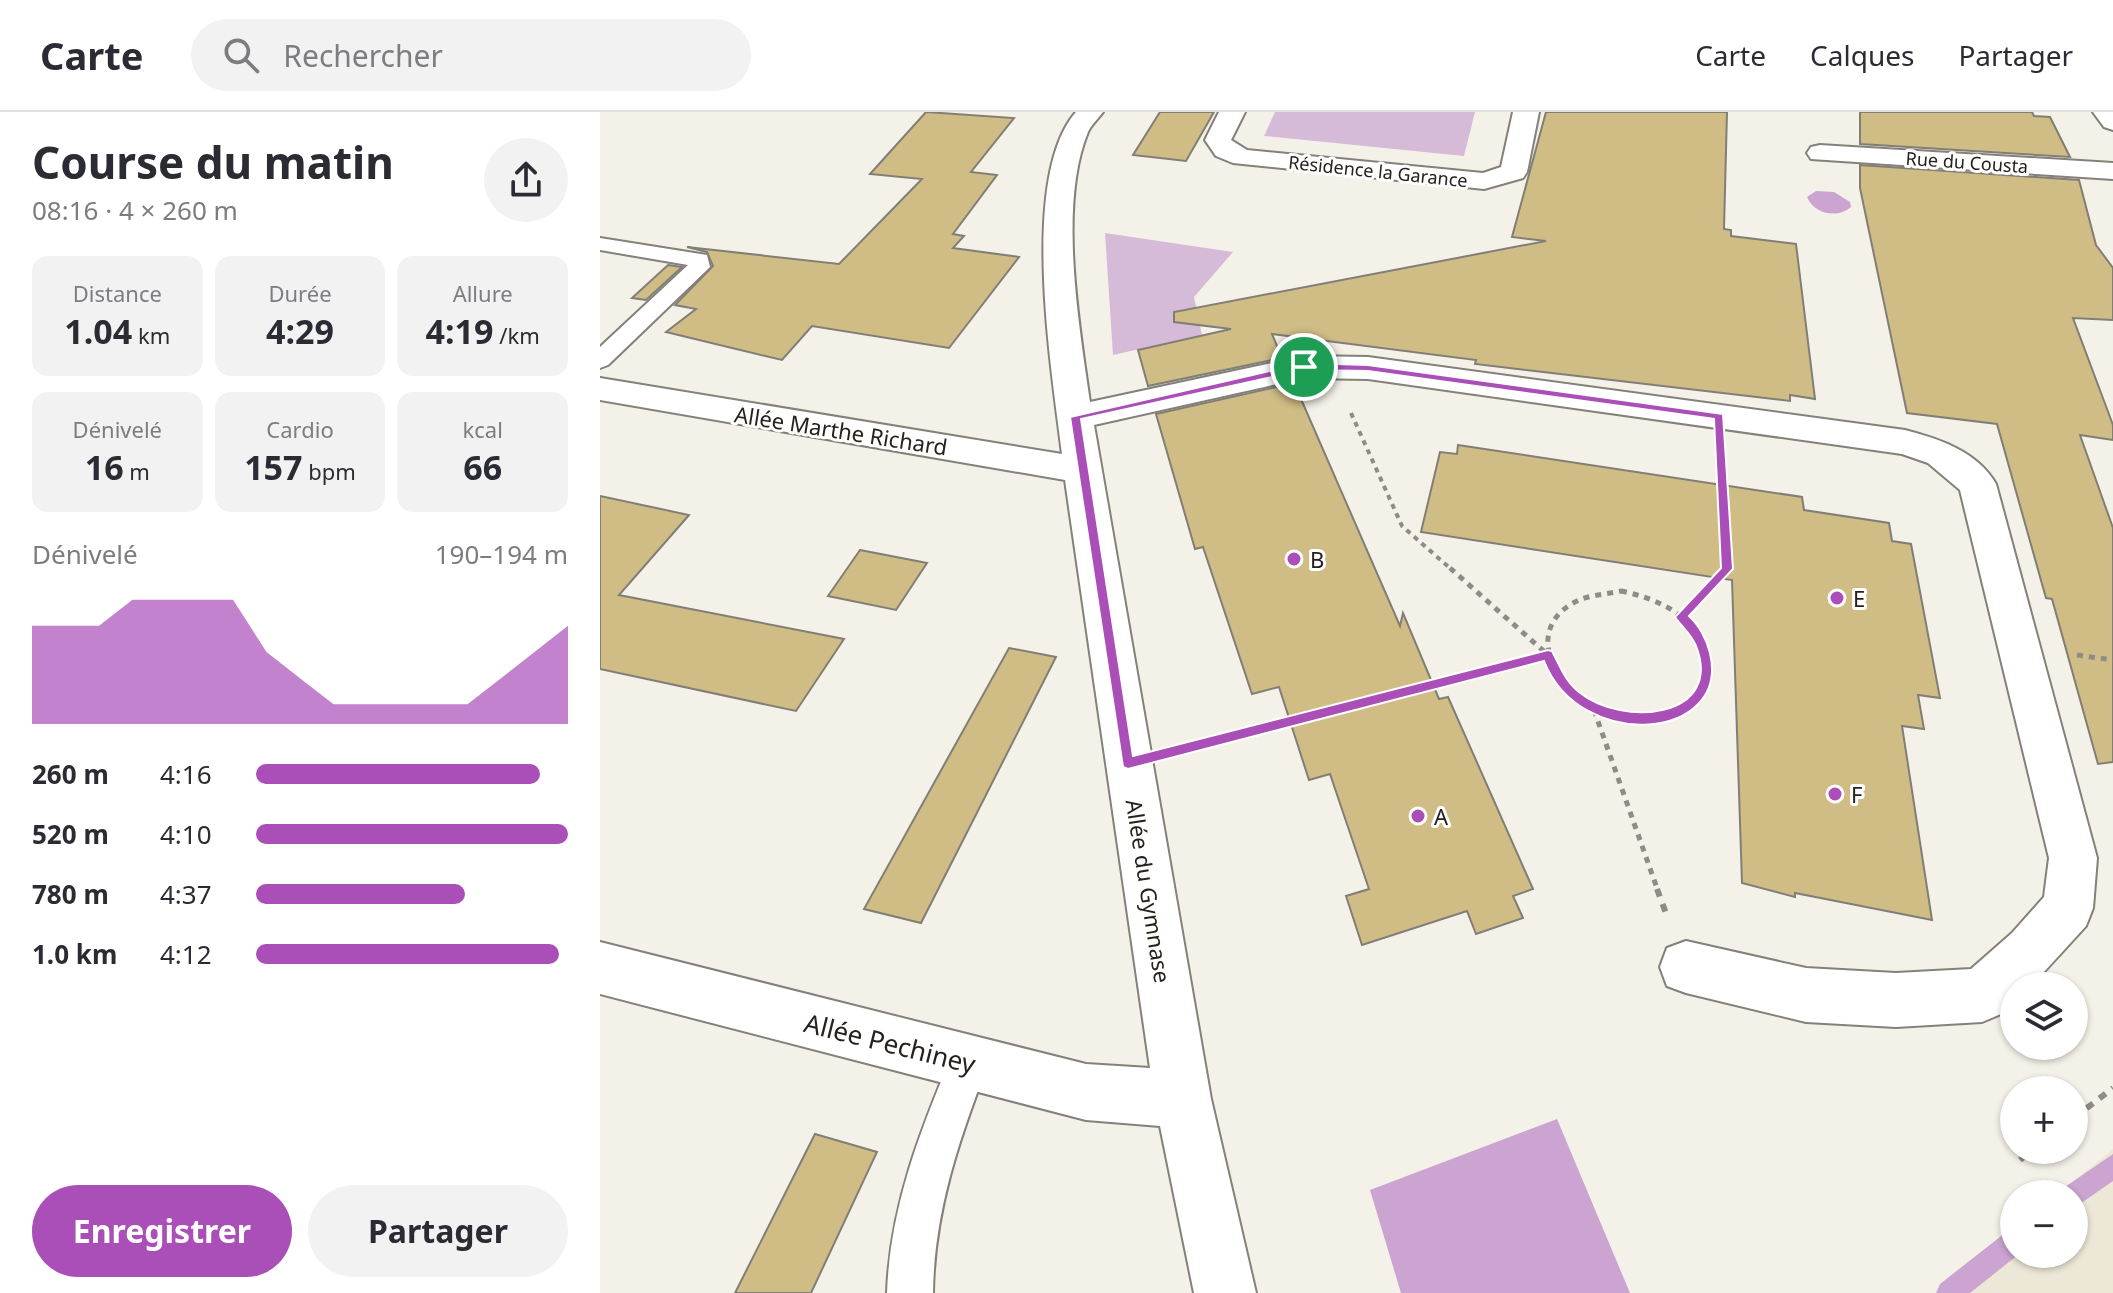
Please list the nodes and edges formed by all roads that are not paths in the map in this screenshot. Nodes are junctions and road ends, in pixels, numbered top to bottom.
1 (1090, 112) edge
2 (1232, 112) edge
3 (1526, 112) edge
4 (2106, 112) edge
5 (2113, 122) edge
6 (1820, 153) dead end
7 (2113, 171) edge
8 (600, 244) edge
9 (600, 360) edge
10 (600, 389) edge
11 (1075, 417) junction
12 (1082, 470) junction
13 (1686, 967) road end
14 (600, 968) edge
15 (968, 1064) junction
16 (1183, 1099) junction
17 (910, 1293) edge
18 (1225, 1293) edge

1 - 11 street, Allée du Gymnase
2 - 3 street, Résidence la Garance
4 - 5 street
6 - 7 street, Rue du Cousta
8 - 9 lane
10 - 12 street, Allée Marthe Richard
11 - 12 street, Allée du Gymnase
11 - 13 street
12 - 16 street, Allée du Gymnase
14 - 15 street, Allée Pechiney
15 - 16 street, Allée Pechiney
15 - 17 lane
16 - 18 street, Allée du Gymnase

